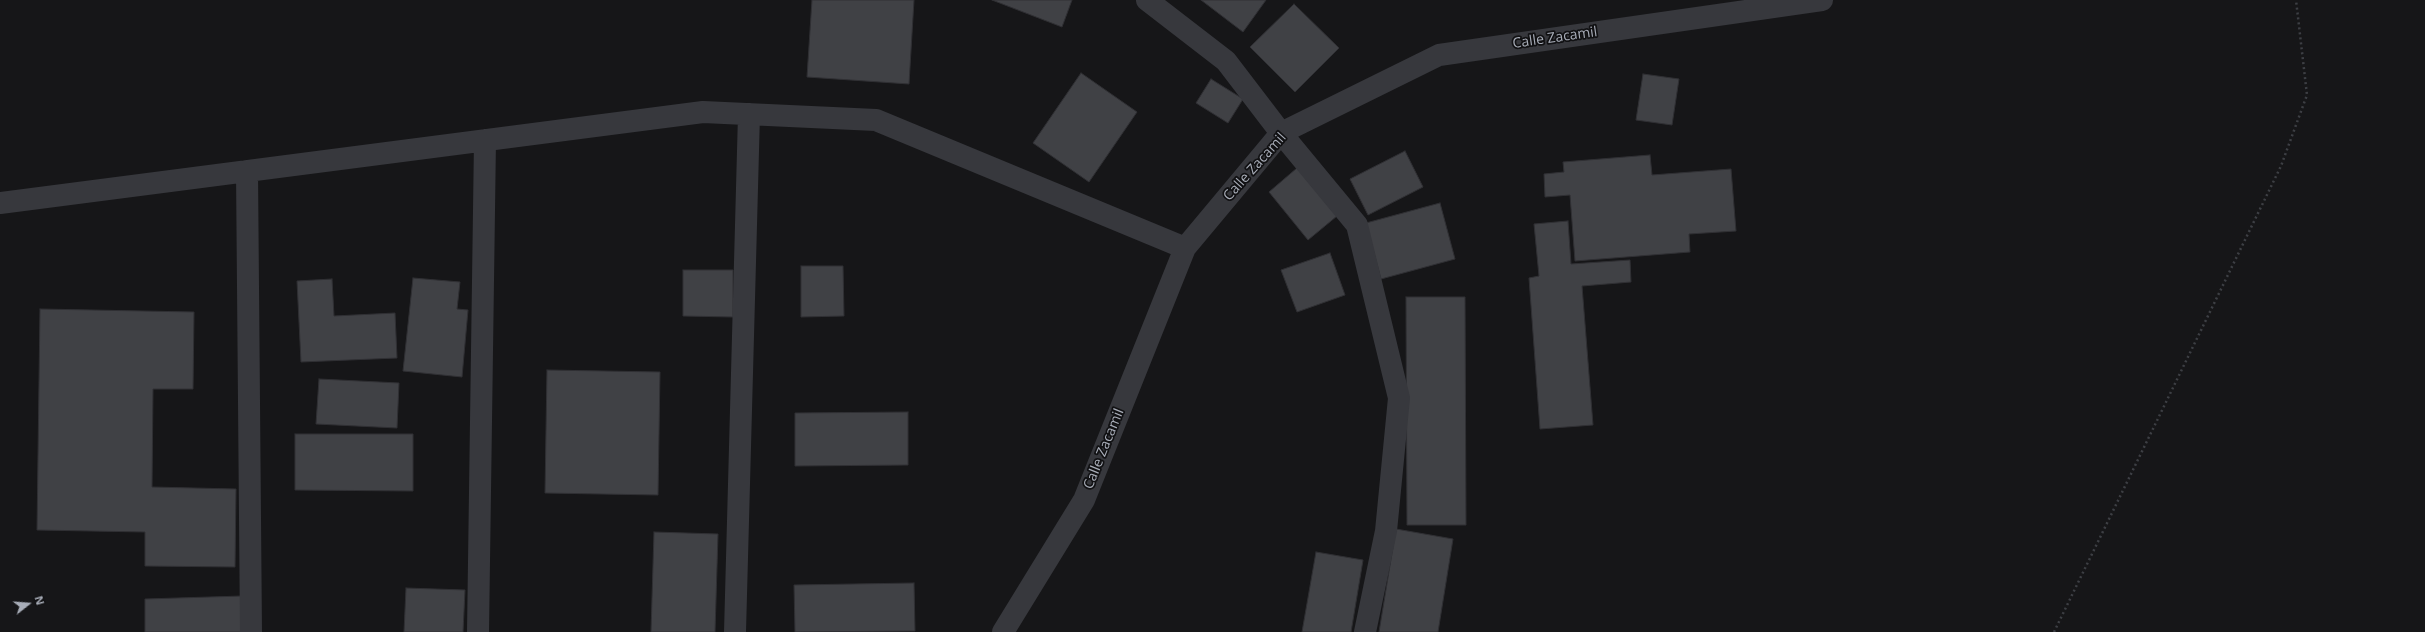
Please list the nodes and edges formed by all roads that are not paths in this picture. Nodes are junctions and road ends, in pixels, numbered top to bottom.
1 (1147, 0) edge
2 (1822, 0) edge
3 (749, 114) junction
4 (1281, 134) junction
5 (485, 140) junction
6 (247, 171) junction
7 (0, 203) edge
8 (1184, 248) junction
9 (251, 632) edge
10 (478, 632) edge
11 (735, 632) edge
12 (1003, 632) edge
13 (1365, 632) edge

1 - 4 street
2 - 4 street, Calle Zacamil
3 - 5 street
3 - 8 street
3 - 11 street
4 - 8 street, Calle Zacamil
4 - 13 street
5 - 6 street
5 - 10 street
6 - 7 street
6 - 9 street
8 - 12 street, Calle Zacamil

